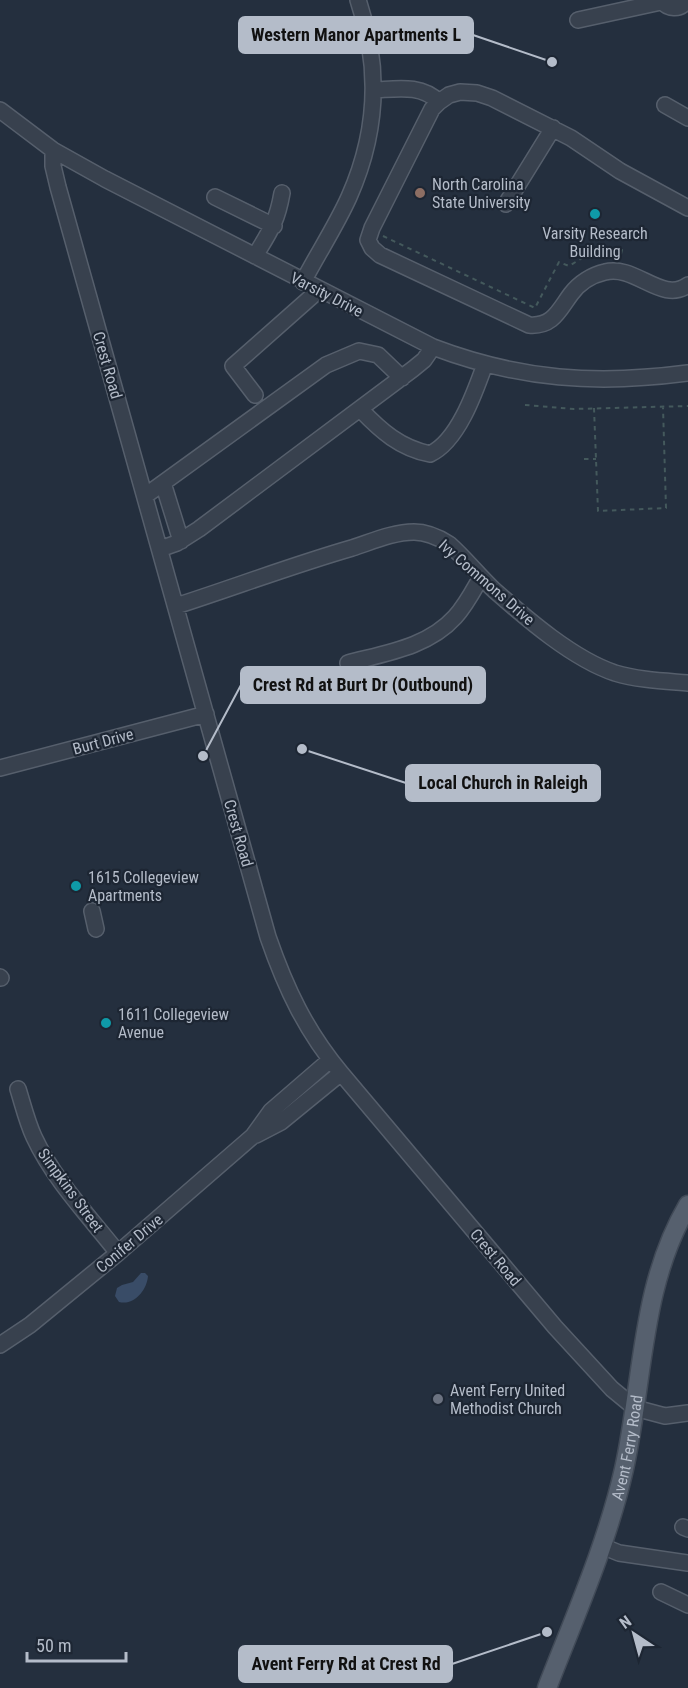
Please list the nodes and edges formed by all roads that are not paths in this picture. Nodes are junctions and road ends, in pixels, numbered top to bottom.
1 (358, 0) edge
2 (687, 0) edge
3 (660, 1) edge
4 (578, 20) dead end
5 (374, 90) junction
6 (439, 102) junction
7 (665, 105) dead end
8 (0, 110) edge
9 (688, 118) edge
10 (553, 128) junction
11 (53, 150) junction
12 (282, 193) dead end
13 (215, 197) dead end
14 (506, 204) dead end
15 (688, 208) edge
16 (274, 226) junction
17 (255, 256) junction
18 (303, 282) junction
19 (688, 285) edge
20 (320, 290) junction
21 (433, 347) junction
22 (485, 364) junction
23 (688, 373) edge
24 (402, 378) junction
25 (255, 395) dead end
26 (360, 409) junction
27 (163, 483) junction
28 (145, 496) junction
29 (181, 541) junction
30 (160, 549) junction
31 (481, 577) junction
32 (176, 606) junction
33 (348, 663) dead end
34 (688, 682) edge
35 (206, 714) junction
36 (0, 768) edge
37 (92, 911) dead end
38 (96, 929) dead end
39 (330, 1060) junction
40 (341, 1073) junction
41 (18, 1089) dead end
42 (253, 1136) junction
43 (688, 1205) edge
44 (683, 1226) edge
45 (118, 1253) junction
46 (0, 1345) edge
47 (635, 1408) junction
48 (688, 1413) edge
49 (602, 1546) junction
50 (688, 1563) edge
51 (661, 1592) dead end
52 (688, 1605) edge
53 (547, 1688) edge

1 - 5 street
2 - 3 street
3 - 4 street
5 - 6 street
5 - 18 street
6 - 10 street
6 - 19 street
7 - 9 street
8 - 11 street, Varsity Drive
10 - 14 street
10 - 15 street
11 - 17 street, Varsity Drive
11 - 28 street, Crest Road
12 - 16 street
13 - 16 street
16 - 17 street
17 - 18 street, Varsity Drive
18 - 20 street, Varsity Drive
20 - 21 street, Varsity Drive
20 - 25 street
21 - 22 street, Varsity Drive
21 - 24 street
22 - 23 street, Varsity Drive
22 - 26 street
24 - 26 street
24 - 27 street
26 - 29 street
27 - 28 street
27 - 29 street
28 - 30 street, Crest Road
29 - 30 street
30 - 32 street, Crest Road
31 - 32 street, Ivy Commons Drive
31 - 33 street
31 - 34 street, Ivy Commons Drive
32 - 35 street, Crest Road
35 - 36 street, Burt Drive
35 - 39 street, Crest Road
37 - 38 street
39 - 40 street, Crest Road
39 - 42 street, Conifer Drive
40 - 42 street, Conifer Drive
40 - 47 street, Crest Road
41 - 45 street, Simpkins Street
42 - 45 street, Conifer Drive
43 - 44 main road, Avent Ferry Road
44 - 47 main road, Avent Ferry Road
45 - 46 street, Conifer Drive
47 - 48 street
47 - 49 main road, Avent Ferry Road
49 - 50 street
49 - 53 main road, Avent Ferry Road
51 - 52 street

